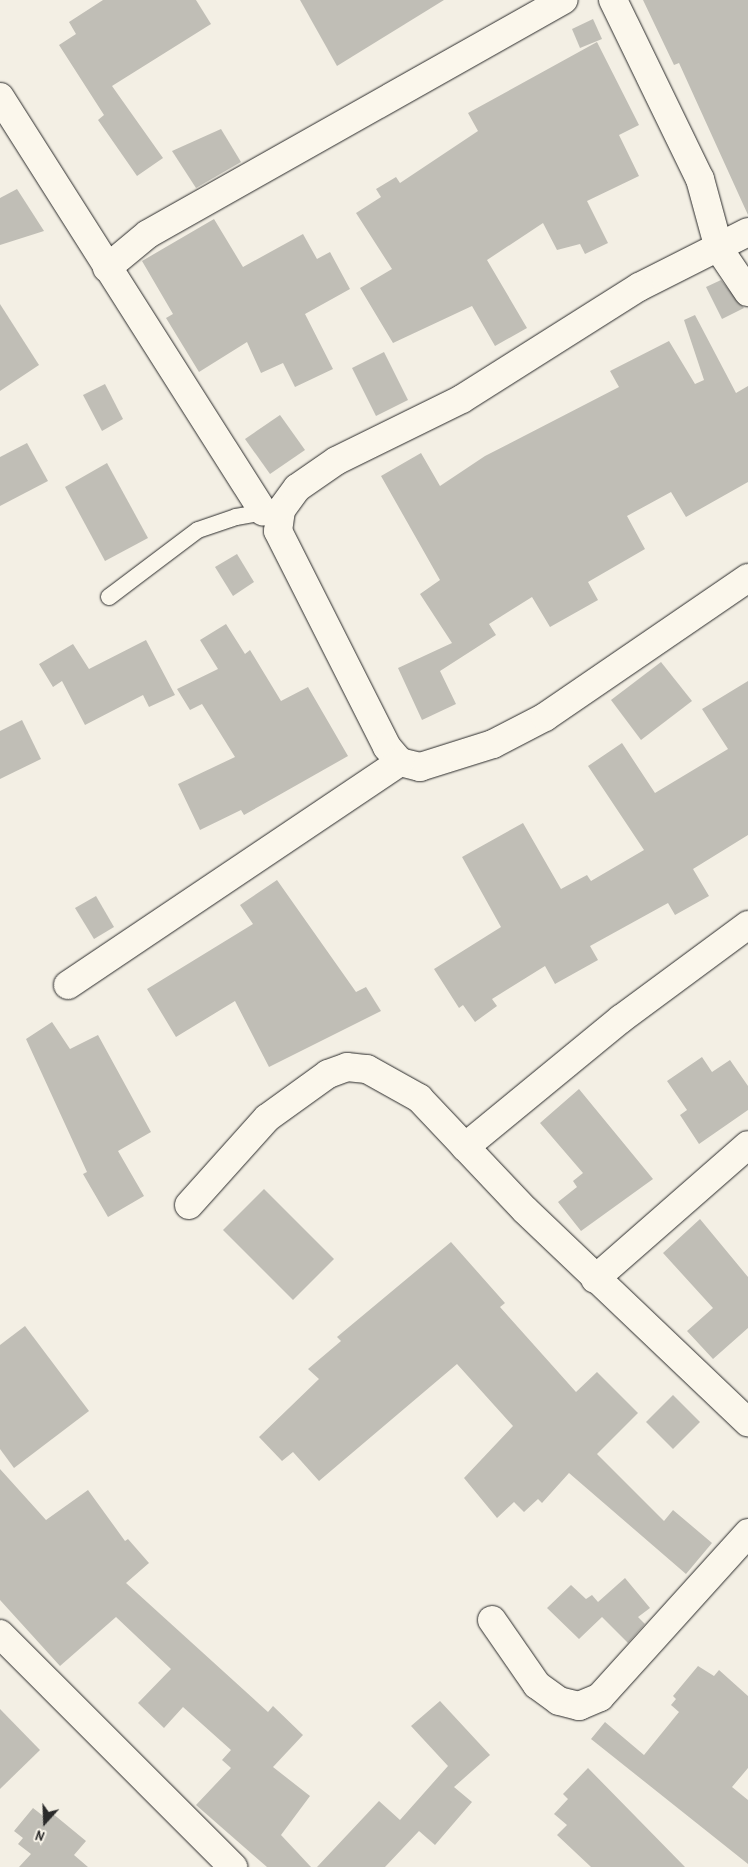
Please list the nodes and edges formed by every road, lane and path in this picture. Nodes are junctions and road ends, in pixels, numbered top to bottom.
1 (564, 0) edge
2 (613, 0) edge
3 (0, 97) edge
4 (748, 232) edge
5 (719, 248) junction
6 (107, 268) junction
7 (748, 292) edge
8 (272, 511) junction
9 (748, 578) edge
10 (109, 597) dead end
11 (400, 762) junction
12 (748, 925) edge
13 (68, 985) dead end
14 (748, 1145) edge
15 (465, 1147) junction
16 (189, 1205) dead end
17 (595, 1279) junction
18 (748, 1422) edge
19 (748, 1533) edge
20 (492, 1620) dead end
21 (0, 1634) edge
22 (233, 1867) edge

1 - 6 street
2 - 5 street
3 - 6 street
4 - 5 street
5 - 7 street
5 - 8 street
6 - 8 street
8 - 10 lane
8 - 11 street
9 - 11 street
11 - 13 street
12 - 15 street
14 - 17 street
15 - 16 street
15 - 17 street
17 - 18 street
19 - 20 street
21 - 22 street

